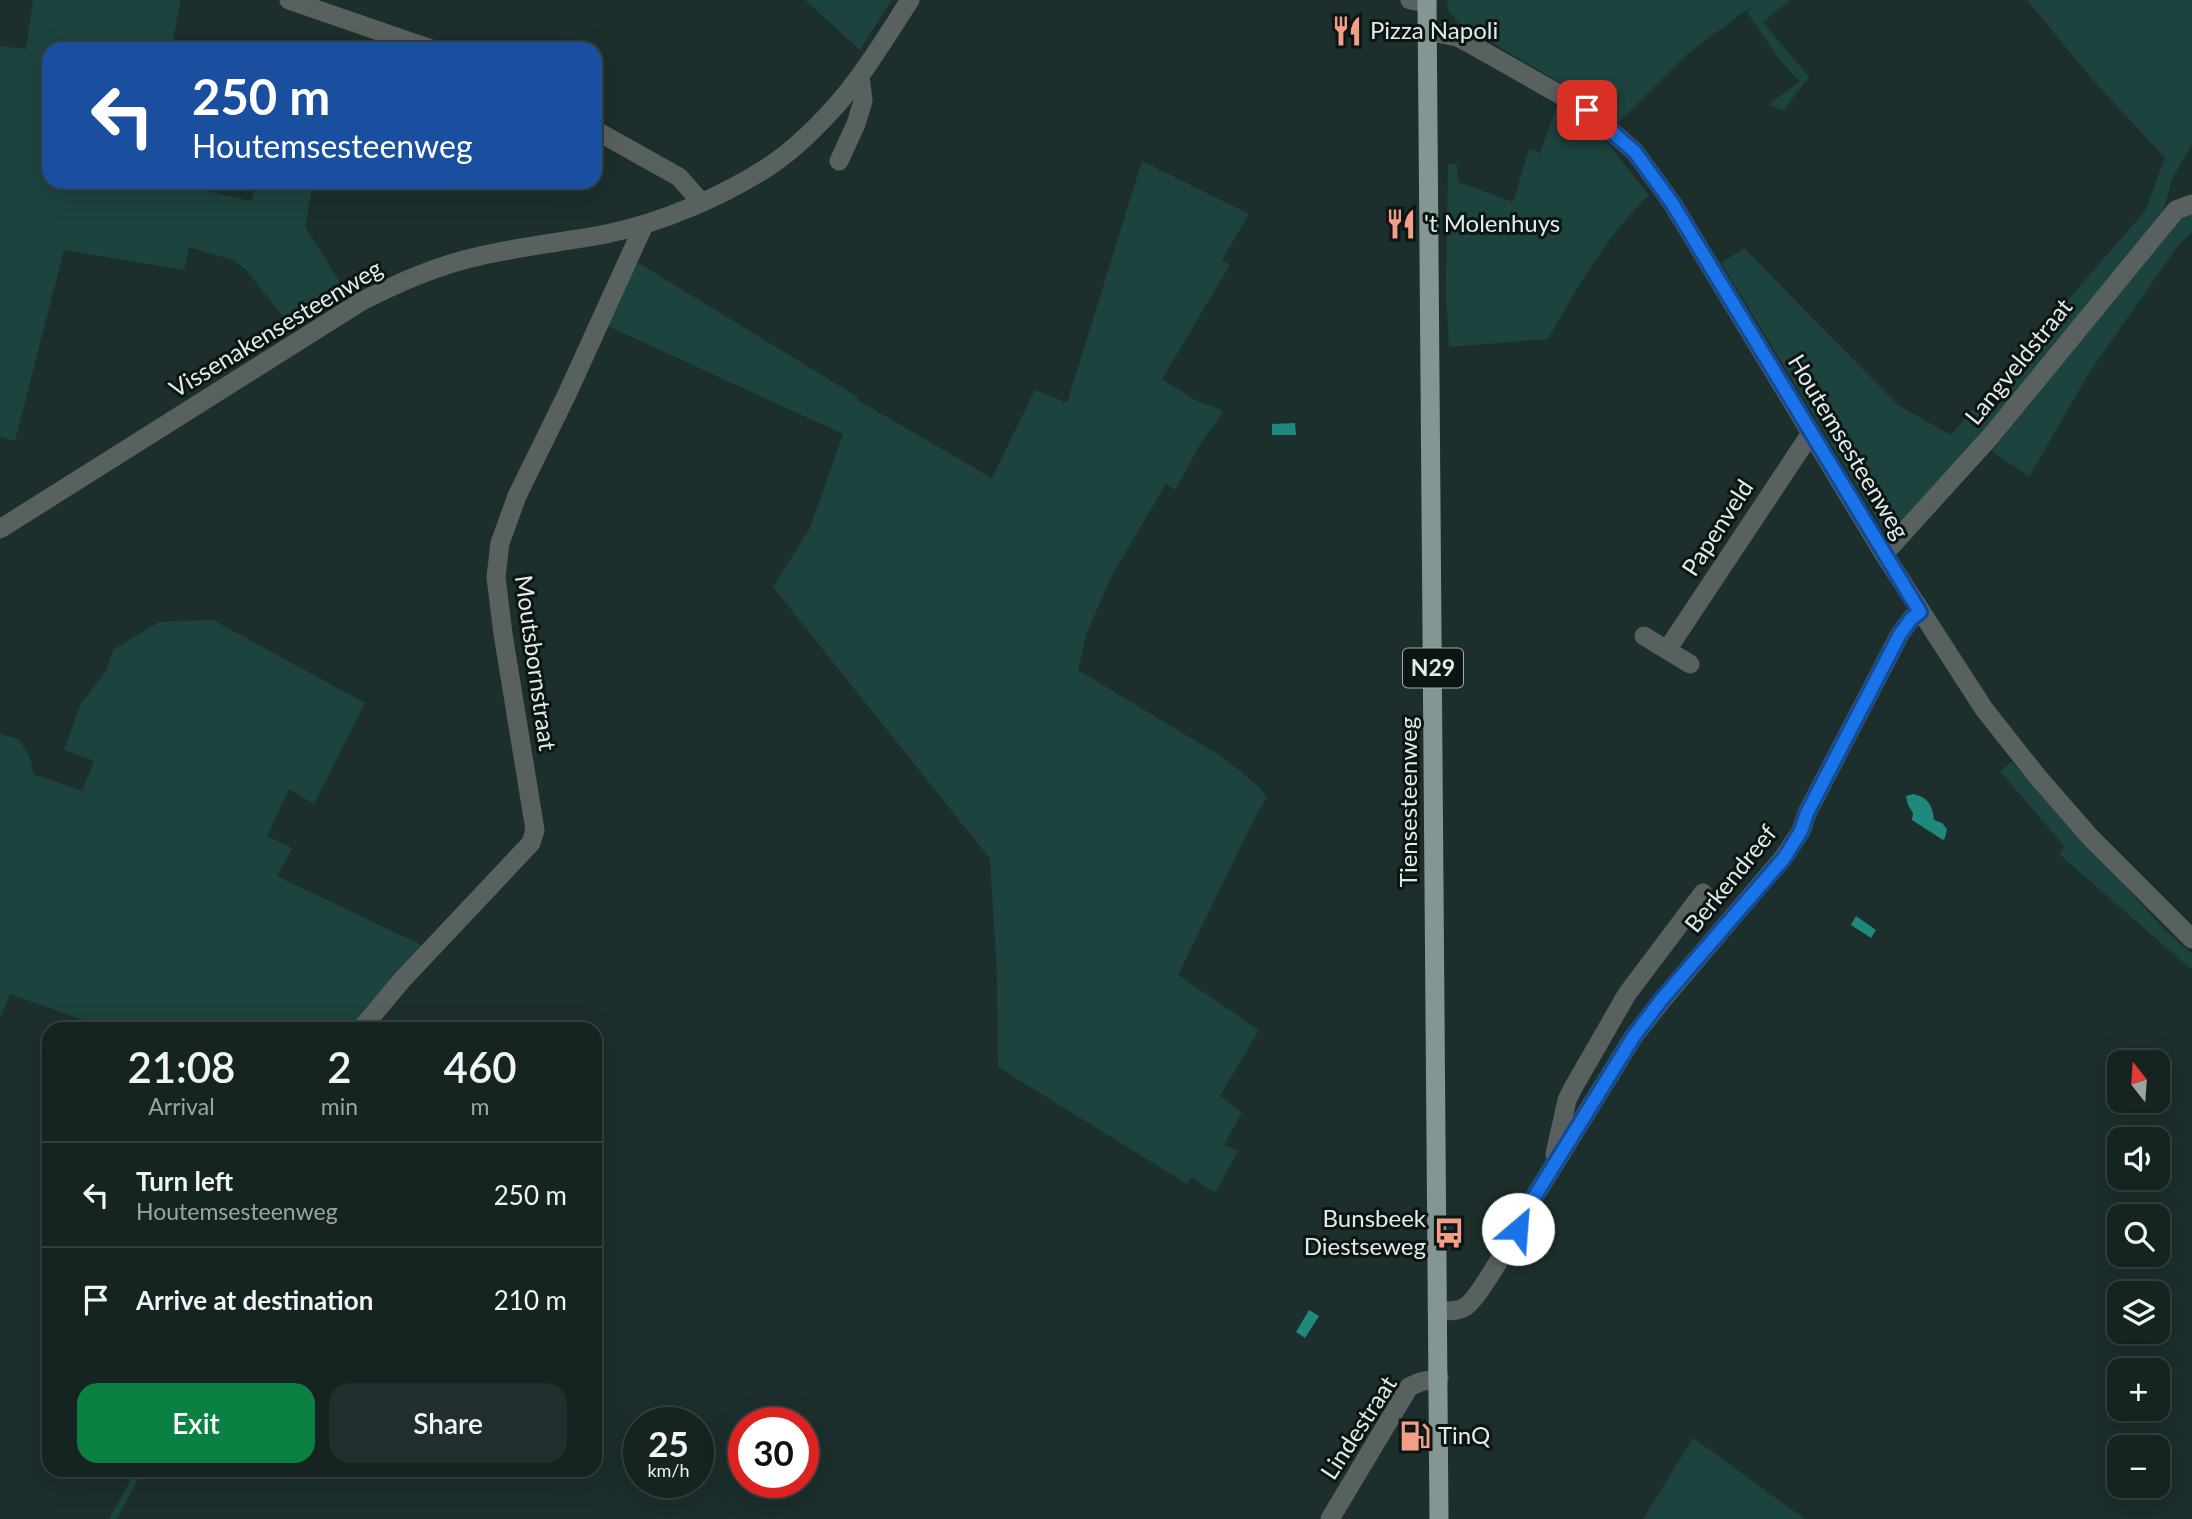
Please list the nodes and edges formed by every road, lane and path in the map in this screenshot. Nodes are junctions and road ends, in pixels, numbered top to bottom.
1 (289, 0) edge
2 (910, 0) edge
3 (1421, 1) edge
4 (1427, 31) junction
5 (411, 42) edge
6 (860, 76) junction
7 (602, 134) edge
8 (839, 161) dead end
9 (701, 202) junction
10 (2192, 204) edge
11 (644, 225) junction
12 (1811, 433) junction
13 (0, 529) edge
14 (1884, 554) junction
15 (1920, 612) junction
16 (1644, 636) dead end
17 (1667, 650) junction
18 (1690, 664) dead end
19 (1703, 892) dead end
20 (2192, 939) edge
21 (367, 1022) edge
22 (1556, 1162) junction
23 (1437, 1311) junction
24 (1439, 1378) junction
25 (1330, 1519) edge
26 (1439, 1519) edge

1 - 5 street
2 - 6 street, Vissenakensesteenweg
3 - 4 main road, Tiensesteenweg / N29
4 - 12 street, Houtemsesteenweg
4 - 23 main road, Tiensesteenweg / N29
6 - 8 street
6 - 9 street, Vissenakensesteenweg
7 - 9 street
9 - 11 street, Vissenakensesteenweg
10 - 14 street, Langveldstraat
11 - 13 street, Vissenakensesteenweg
11 - 21 street, Moutsbornstraat
12 - 14 street, Houtemsesteenweg
12 - 17 street, Papenveld
14 - 15 street, Houtemsesteenweg
15 - 20 street, Houtemsesteenweg
15 - 22 street, Berkendreef
16 - 17 street
17 - 18 street
19 - 22 street, Berkendreef
22 - 23 street, Berkendreef
23 - 24 main road, Tiensesteenweg / N29
24 - 25 street, Lindestraat
24 - 26 main road, Tiensesteenweg / N29

